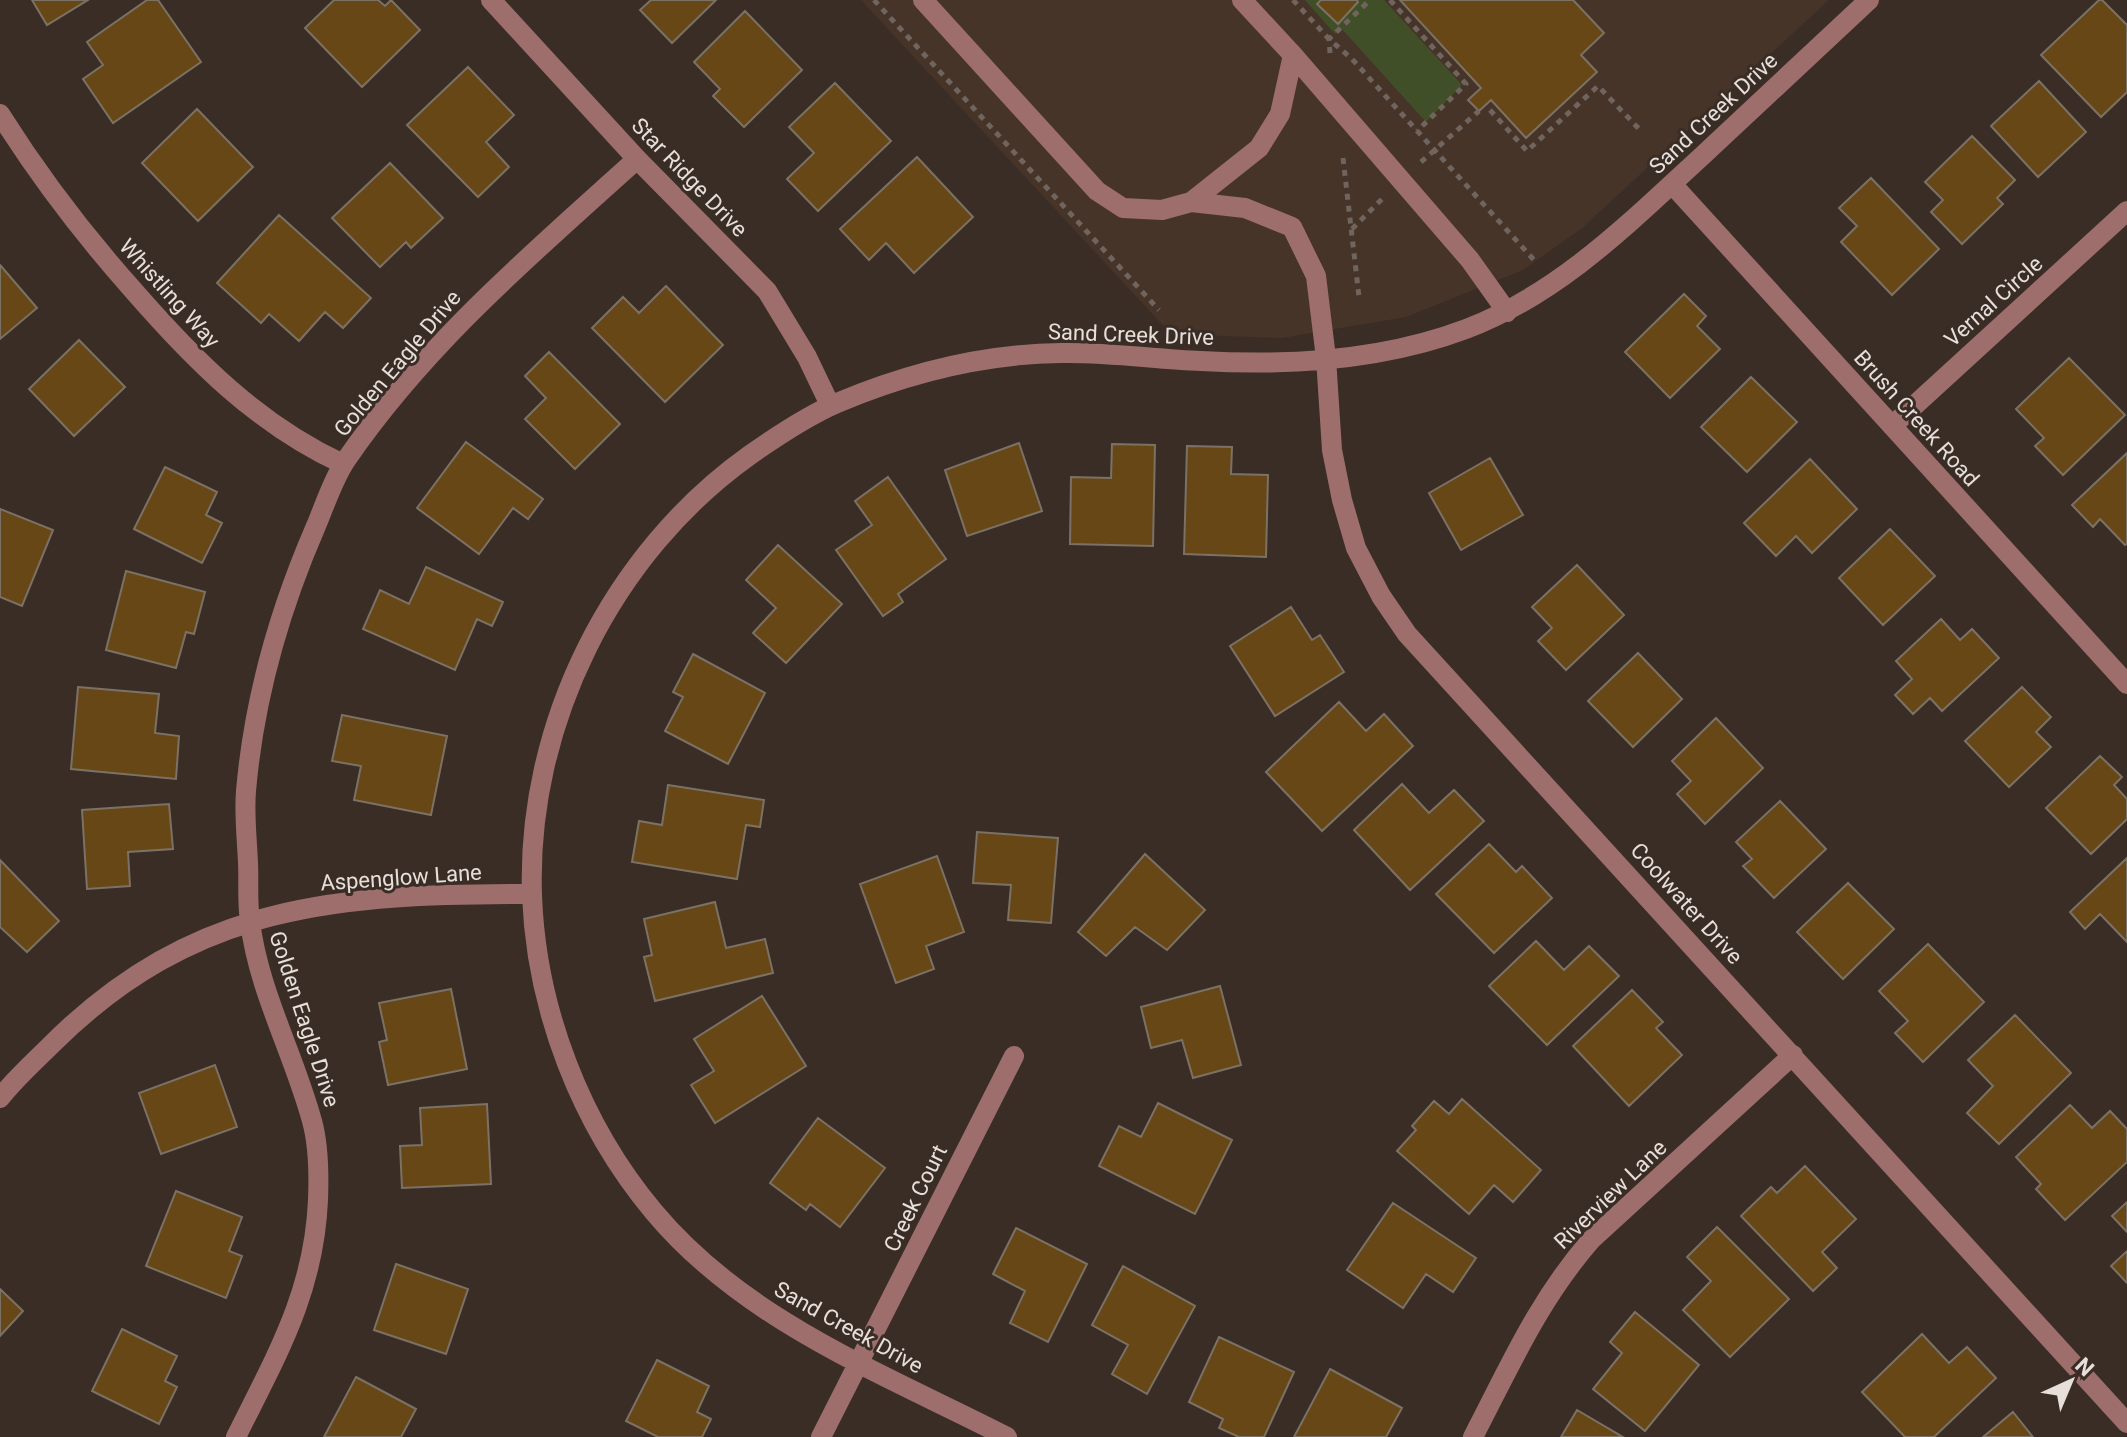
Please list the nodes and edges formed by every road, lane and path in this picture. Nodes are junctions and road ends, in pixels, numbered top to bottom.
1 (491, 0) edge
2 (874, 0) edge
3 (923, 0) edge
4 (1242, 0) edge
5 (1293, 0) edge
6 (1370, 0) edge
7 (1390, 0) edge
8 (1869, 0) edge
9 (1329, 39) junction
10 (1293, 55) junction
11 (1337, 104) junction
12 (1490, 110) dead end
13 (0, 114) edge
14 (1417, 131) junction
15 (1642, 132) dead end
16 (637, 159) junction
17 (1672, 184) junction
18 (1191, 202) junction
19 (2127, 211) edge
20 (1554, 282) junction
21 (1359, 297) dead end
22 (1159, 310) dead end
23 (1507, 312) junction
24 (1326, 358) junction
25 (830, 405) junction
26 (1892, 426) junction
27 (343, 464) junction
28 (2127, 684) edge
29 (532, 894) junction
30 (250, 921) junction
31 (1793, 1055) junction
32 (1014, 1056) dead end
33 (2, 1092) edge
34 (861, 1362) junction
35 (2127, 1423) edge
36 (236, 1437) edge
37 (821, 1437) edge
38 (1007, 1437) edge
39 (1473, 1437) edge

1 - 16 street, Star Ridge Drive
2 - 22 path
3 - 18 street
4 - 10 street
5 - 9 path
6 - 9 path
7 - 14 path
8 - 17 street, Sand Creek Drive
9 - 11 path
9 - 14 path
10 - 11 street
10 - 18 street
11 - 21 path
11 - 23 street
12 - 15 path
13 - 27 street, Whistling Way
14 - 20 path
16 - 25 street, Star Ridge Drive
16 - 27 street, Golden Eagle Drive
17 - 20 street, Sand Creek Drive
17 - 26 street, Brush Creek Road
18 - 24 street, Coolwater Drive
19 - 26 street, Vernal Circle
20 - 23 street, Sand Creek Drive
23 - 24 street, Sand Creek Drive
24 - 25 street, Sand Creek Drive
24 - 31 street, Coolwater Drive
25 - 29 street, Sand Creek Drive
26 - 28 street, Brush Creek Road
27 - 30 street, Golden Eagle Drive
29 - 30 street, Aspenglow Lane
29 - 34 street, Sand Creek Drive
30 - 33 street, Aspenglow Lane
30 - 36 street, Golden Eagle Drive
31 - 35 street, Coolwater Drive
31 - 39 street, Riverview Lane
32 - 34 street, Creek Court
34 - 37 street
34 - 38 street, Sand Creek Drive

